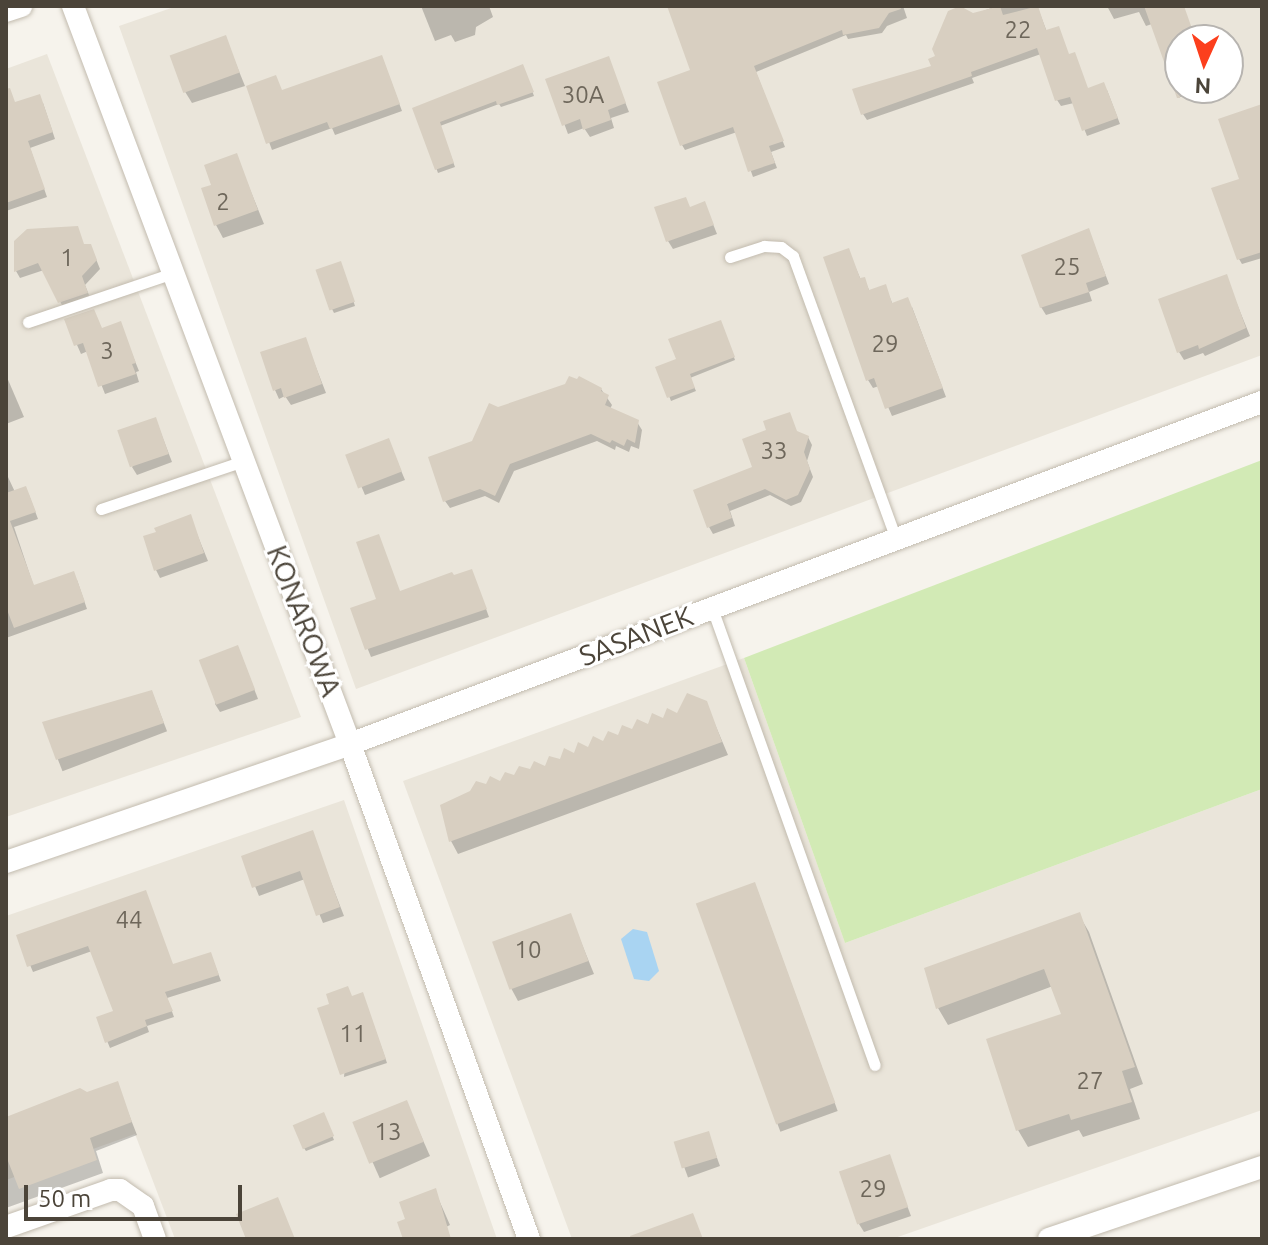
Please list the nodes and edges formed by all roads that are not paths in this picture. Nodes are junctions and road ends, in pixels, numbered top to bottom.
1 (21, 6) edge
2 (73, 6) edge
3 (6, 11) edge
4 (730, 257) dead end
5 (173, 273) junction
6 (28, 322) dead end
7 (1262, 402) edge
8 (244, 461) junction
9 (101, 509) dead end
10 (896, 539) junction
11 (712, 608) junction
12 (350, 744) junction
13 (6, 862) edge
14 (875, 1065) dead end
15 (1262, 1167) edge
16 (6, 1227) edge
17 (155, 1239) edge
18 (529, 1239) edge
19 (1049, 1239) edge

1 - 3 street
2 - 5 street, KONAROWA
4 - 10 lane
5 - 6 lane
5 - 8 street, KONAROWA
7 - 10 street, SASANEK
8 - 9 lane
8 - 12 street, KONAROWA
10 - 11 street, SASANEK
11 - 12 street, SASANEK
11 - 14 lane
12 - 13 street, SASANEK
12 - 18 street, KONAROWA
15 - 19 street
16 - 17 street

